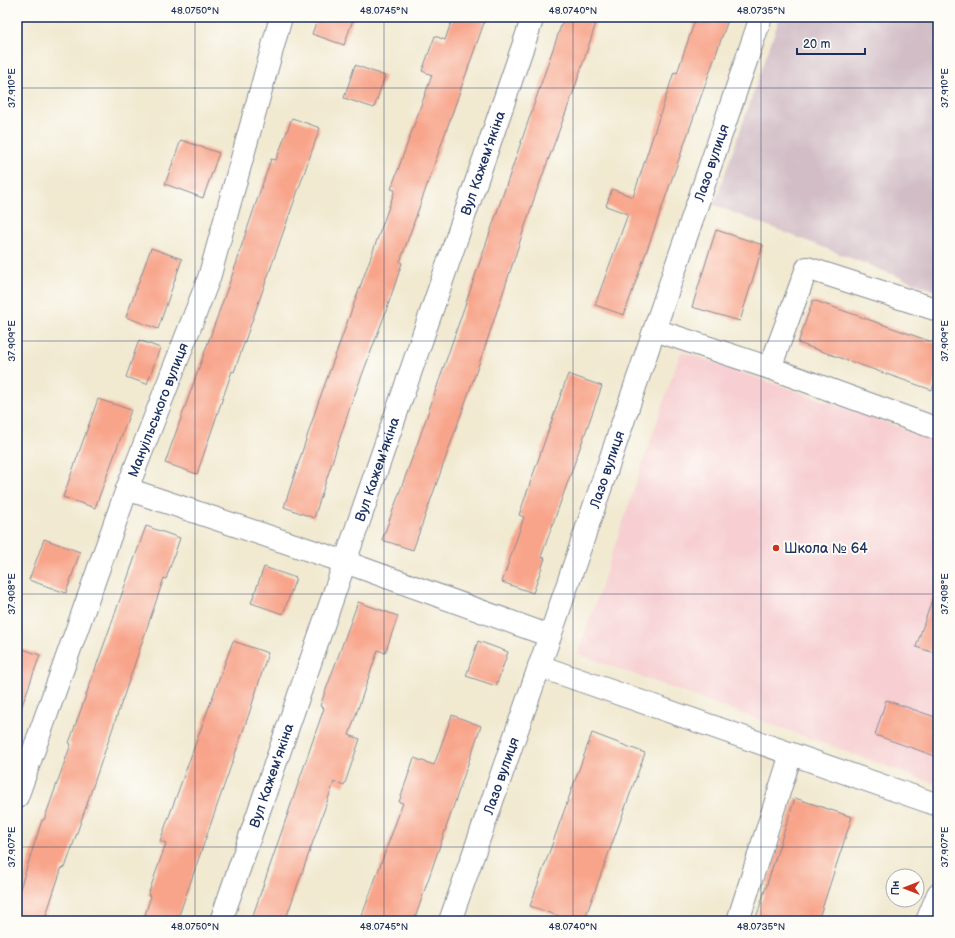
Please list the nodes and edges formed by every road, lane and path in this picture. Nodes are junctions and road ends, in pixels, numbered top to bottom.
1 (281, 17) edge
2 (533, 17) edge
3 (761, 17) edge
4 (938, 310) edge
5 (655, 330) junction
6 (770, 368) junction
7 (938, 429) edge
8 (127, 489) junction
9 (345, 562) junction
10 (550, 636) junction
11 (539, 666) junction
12 (791, 754) junction
13 (17, 797) edge
14 (938, 805) edge
15 (938, 894) edge
16 (221, 921) edge
17 (450, 921) edge
18 (738, 921) edge
19 (927, 921) edge

1 - 8 street, Мануільського вулиця
2 - 9 street, Вул Кажем'якіна
3 - 5 street, Лазо вулиця
4 - 6 street
5 - 6 street
5 - 10 street, Лазо вулиця
6 - 7 street
8 - 9 street
8 - 13 street, Мануільського вулиця
9 - 10 street
9 - 16 street, Вул Кажем'якіна
10 - 11 street, Лазо вулиця
11 - 12 street
11 - 17 street, Лазо вулиця
12 - 14 street
12 - 18 street
15 - 19 street

